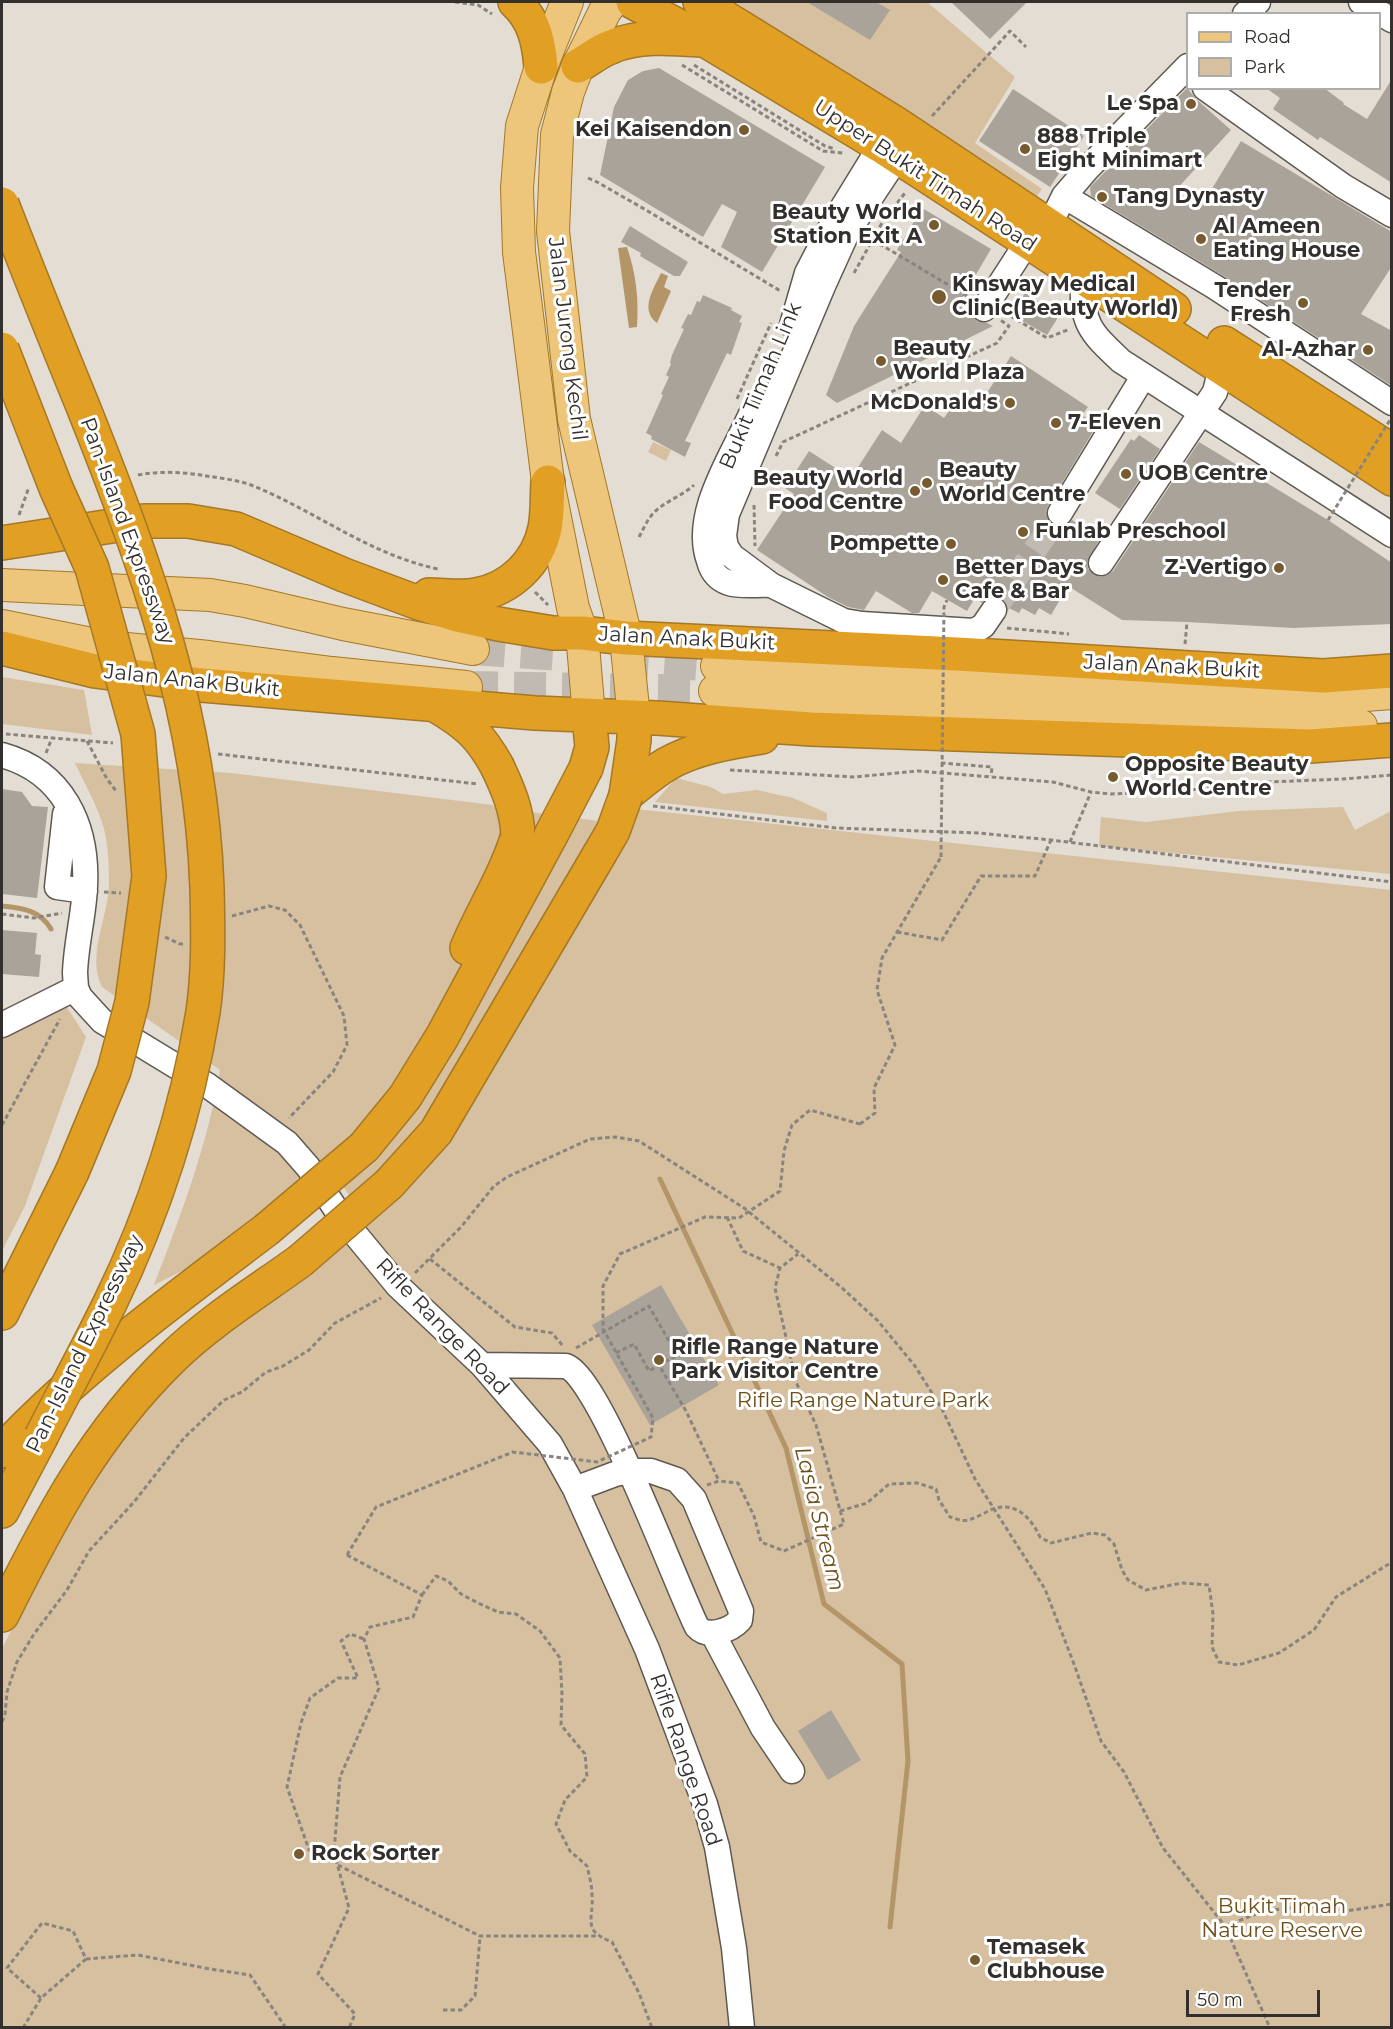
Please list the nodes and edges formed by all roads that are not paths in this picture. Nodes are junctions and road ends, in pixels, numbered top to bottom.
1 (567, 2) edge
2 (612, 2) edge
3 (633, 2) edge
4 (1361, 2) edge
5 (707, 4) edge
6 (505, 9) edge
7 (1378, 12) edge
8 (695, 50) junction
9 (578, 66) junction
10 (541, 68) junction
11 (1186, 71) edge
12 (1208, 90) edge
13 (903, 136) junction
14 (1064, 196) junction
15 (2, 204) edge
16 (1392, 215) edge
17 (1038, 233) junction
18 (1083, 277) junction
19 (980, 303) road end
20 (2, 349) edge
21 (1221, 368) junction
22 (1143, 377) junction
23 (1200, 414) junction
24 (1391, 424) edge
25 (1392, 479) edge
26 (548, 482) junction
27 (717, 510) junction
28 (1060, 513) tunnel mouth
29 (1392, 535) edge
30 (2, 543) edge
31 (1101, 563) dead end
32 (2, 585) edge
33 (771, 585) junction
34 (398, 596) junction
35 (988, 618) tunnel mouth
36 (2, 626) edge
37 (582, 633) junction
38 (626, 638) junction
39 (2, 648) edge
40 (473, 649) tunnel mouth
41 (1392, 671) edge
42 (466, 687) tunnel mouth
43 (1392, 693) edge
44 (434, 704) junction
45 (590, 716) junction
46 (634, 718) junction
47 (1392, 724) edge
48 (811, 729) junction
49 (1392, 740) edge
50 (2, 755) edge
51 (626, 795) junction
52 (76, 988) junction
53 (2, 1025) edge
54 (442, 1037) junction
55 (2, 1313) edge
56 (482, 1365) junction
57 (2, 1451) edge
58 (630, 1471) junction
59 (580, 1487) junction
60 (2, 1512) edge
61 (2, 1615) edge
62 (713, 1634) junction
63 (792, 1771) dead end
64 (742, 2028) edge

1 - 10 main road, Jalan Jurong Kechil
2 - 9 main road, Jalan Jurong Kechil
3 - 8 highway, Upper Bukit Timah Road
4 - 7 street
5 - 13 highway, Upper Bukit Timah Road
6 - 10 highway
8 - 9 highway
8 - 13 highway, Upper Bukit Timah Road
9 - 38 main road, Jalan Jurong Kechil
10 - 26 main road, Jalan Jurong Kechil
11 - 14 street
12 - 16 street
13 - 17 highway, Upper Bukit Timah Road
13 - 27 street, Bukit Timah Link
14 - 17 street
14 - 24 street
15 - 60 highway, Pan-Island Expressway, bridge
17 - 18 highway, Upper Bukit Timah Road
17 - 19 street
17 - 24 highway, Upper Bukit Timah Road
18 - 21 highway, Upper Bukit Timah Road
18 - 22 street
20 - 55 highway, bridge
21 - 23 street
21 - 25 highway, Upper Bukit Timah Road
22 - 23 street
22 - 28 street
23 - 29 street
23 - 31 street
26 - 34 highway
26 - 37 main road, Jalan Jurong Kechil
27 - 33 street, Bukit Timah Link
27 - 33 street, Bukit Timah Link
30 - 34 highway, Jalan Anak Bukit
32 - 40 main road
33 - 35 street, Bukit Timah Link
34 - 37 highway, Jalan Anak Bukit
36 - 42 main road, Jalan Anak Bukit
37 - 38 highway, Jalan Anak Bukit
37 - 45 main road, Jalan Jurong Kechil
38 - 41 highway, Jalan Anak Bukit
38 - 46 main road, Jalan Jurong Kechil
39 - 44 highway, Jalan Anak Bukit
43 - 47 main road, Jalan Anak Bukit
44 - 45 highway, Jalan Anak Bukit
44 - 54 highway, bridge
45 - 46 highway, Jalan Anak Bukit
45 - 54 highway, bridge
46 - 48 highway, Jalan Anak Bukit
46 - 51 highway
48 - 49 highway, Jalan Anak Bukit
48 - 51 highway
50 - 52 street
51 - 61 highway, bridge
52 - 53 street
52 - 56 street, Rifle Range Road
54 - 57 highway, bridge
56 - 58 street
56 - 59 street, Rifle Range Road
58 - 59 street
58 - 62 street
58 - 62 street
59 - 64 street, Rifle Range Road
62 - 63 street

